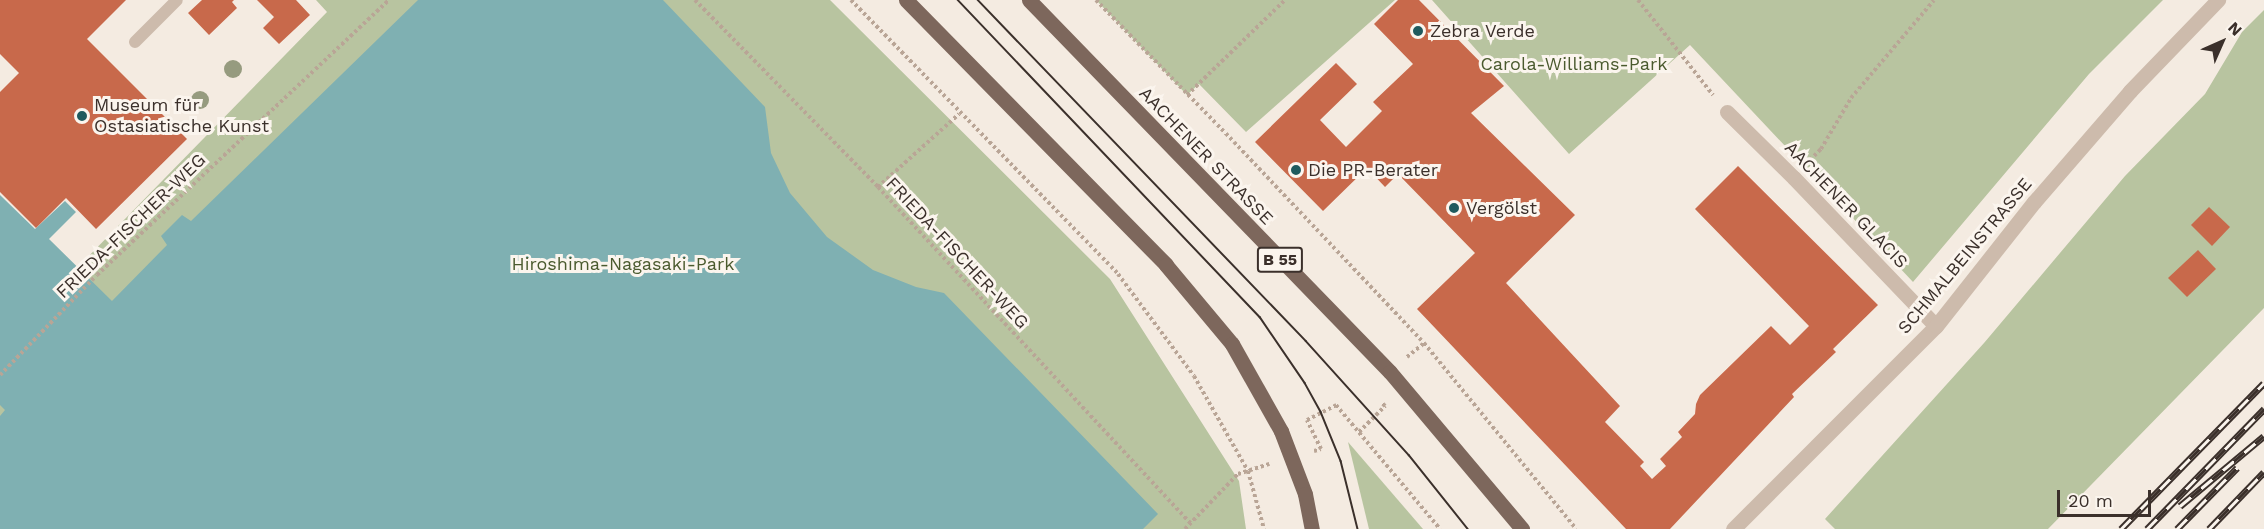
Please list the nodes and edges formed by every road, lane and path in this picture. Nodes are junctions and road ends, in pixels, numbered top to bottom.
1 (177, 0) edge
2 (388, 0) edge
3 (695, 0) edge
4 (851, 0) edge
5 (906, 0) edge
6 (1029, 0) edge
7 (1096, 0) edge
8 (1285, 0) edge
9 (1638, 0) edge
10 (1934, 0) edge
11 (2218, 0) edge
12 (135, 42) dead end
13 (1187, 95) junction
14 (1727, 112) joint
15 (959, 114) junction
16 (1821, 149) dead end
17 (878, 187) junction
18 (1936, 326) junction
19 (0, 375) edge
20 (1292, 456) junction
21 (1248, 471) junction
22 (1191, 524) junction
23 (1185, 529) edge
24 (1264, 529) edge
25 (1312, 529) edge
26 (1440, 529) edge
27 (1522, 529) edge
28 (1576, 529) edge
29 (1733, 529) edge

1 - 12 lane
2 - 19 path, FRIEDA-FISCHER-WEG
3 - 17 path, FRIEDA-FISCHER-WEG
4 - 15 path
5 - 20 main road
6 - 27 main road, AACHENER STRASSE / B 55
7 - 13 path
8 - 13 path
9 - 14 path
10 - 16 path
11 - 18 street, SCHMALBEINSTRASSE
13 - 28 path
14 - 18 street, AACHENER GLACIS
15 - 17 path
15 - 21 path
17 - 22 path, FRIEDA-FISCHER-WEG
18 - 29 street, SCHMALBEINSTRASSE
20 - 25 main road
20 - 26 path
21 - 22 path
21 - 24 path
22 - 23 path

